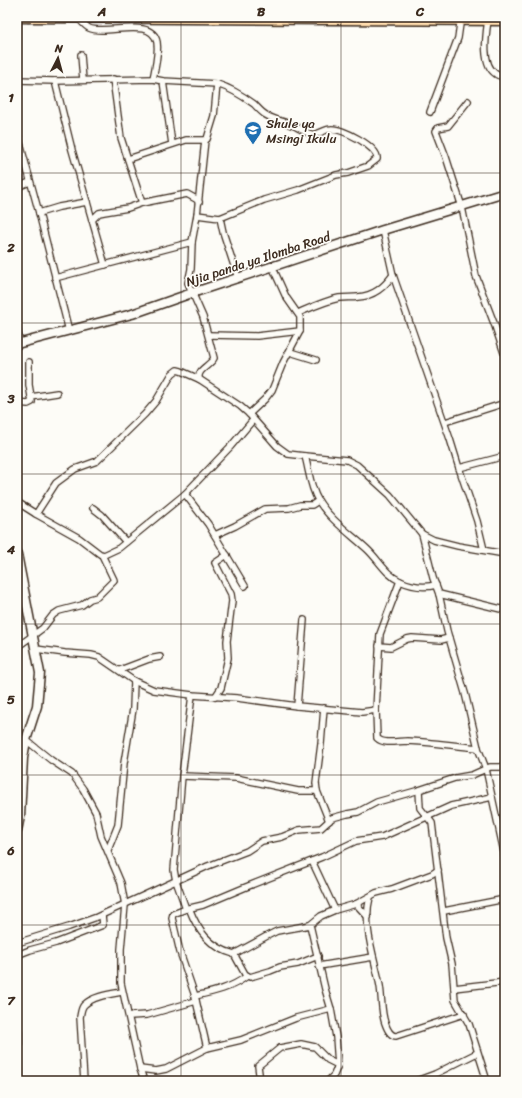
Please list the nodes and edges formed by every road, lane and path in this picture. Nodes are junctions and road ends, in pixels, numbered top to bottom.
1 (17, 17) edge
2 (28, 17) edge
3 (78, 18) edge
4 (238, 18) edge
5 (461, 18) edge
6 (488, 20) junction
7 (505, 20) edge
8 (81, 55) dead end
9 (505, 77) edge
10 (153, 79) junction
11 (17, 80) edge
12 (83, 80) junction
13 (113, 80) junction
14 (55, 81) junction
15 (163, 81) junction
16 (217, 84) junction
17 (468, 101) dead end
18 (430, 112) dead end
19 (17, 132) edge
20 (205, 140) junction
21 (172, 144) junction
22 (128, 159) junction
23 (30, 182) junction
24 (17, 187) edge
25 (200, 189) junction
26 (505, 193) edge
27 (187, 194) junction
28 (199, 202) junction
29 (142, 203) junction
30 (88, 204) junction
31 (462, 207) junction
32 (39, 213) junction
33 (99, 213) junction
34 (197, 215) junction
35 (220, 218) junction
36 (92, 220) junction
37 (383, 230) junction
38 (192, 242) junction
39 (105, 265) junction
40 (272, 266) junction
41 (393, 275) junction
42 (55, 278) junction
43 (238, 278) junction
44 (192, 293) junction
45 (298, 313) junction
46 (17, 329) edge
47 (69, 331) junction
48 (300, 331) junction
49 (209, 335) junction
50 (19, 344) edge
51 (290, 352) junction
52 (505, 356) edge
53 (316, 360) dead end
54 (29, 362) dead end
55 (198, 379) junction
56 (57, 393) dead end
57 (31, 397) junction
58 (17, 402) edge
59 (505, 403) edge
60 (249, 414) junction
61 (253, 420) junction
62 (445, 422) junction
63 (305, 456) junction
64 (505, 456) edge
65 (459, 468) junction
66 (185, 494) junction
67 (318, 500) junction
68 (17, 502) edge
69 (93, 508) dead end
70 (36, 514) junction
71 (422, 534) junction
72 (214, 535) junction
73 (434, 540) junction
74 (126, 542) junction
75 (426, 550) junction
76 (484, 550) junction
77 (505, 554) edge
78 (102, 555) junction
79 (227, 555) junction
80 (17, 556) edge
81 (400, 581) junction
82 (436, 585) junction
83 (245, 586) dead end
84 (439, 594) junction
85 (505, 610) edge
86 (304, 620) dead end
87 (33, 635) junction
88 (449, 638) junction
89 (17, 646) edge
90 (379, 646) junction
91 (36, 649) junction
92 (160, 657) dead end
93 (120, 670) junction
94 (134, 681) junction
95 (192, 695) junction
96 (215, 697) junction
97 (297, 706) junction
98 (324, 708) junction
99 (335, 709) junction
100 (376, 710) junction
101 (323, 718) junction
102 (26, 740) junction
103 (478, 748) junction
104 (505, 765) edge
105 (486, 768) junction
106 (182, 776) junction
107 (419, 790) junction
108 (317, 791) junction
109 (492, 797) junction
110 (428, 817) junction
111 (329, 821) junction
112 (17, 831) edge
113 (108, 850) junction
114 (505, 857) edge
115 (312, 861) junction
116 (438, 870) junction
117 (432, 874) junction
118 (439, 876) junction
119 (176, 881) junction
120 (370, 898) junction
121 (505, 899) edge
122 (125, 904) junction
123 (356, 904) junction
124 (188, 908) junction
125 (335, 910) junction
126 (444, 911) junction
127 (102, 915) junction
128 (368, 917) junction
129 (310, 925) junction
130 (17, 943) edge
131 (234, 954) junction
132 (17, 955) edge
133 (318, 956) junction
134 (373, 957) junction
135 (320, 966) junction
136 (247, 976) junction
137 (505, 982) edge
138 (454, 988) junction
139 (122, 992) junction
140 (195, 999) junction
141 (331, 1009) junction
142 (464, 1014) junction
143 (130, 1016) junction
144 (17, 1031) edge
145 (18, 1045) edge
146 (207, 1048) junction
147 (477, 1053) junction
148 (338, 1065) junction
149 (140, 1069) junction
150 (18, 1081) edge
151 (84, 1081) edge
152 (144, 1081) edge
153 (260, 1081) edge
154 (328, 1081) edge
155 (416, 1081) edge
156 (487, 1081) edge

1 - 2 highway
2 - 3 highway
3 - 4 highway
3 - 10 street
4 - 5 highway
5 - 6 highway
5 - 18 street
6 - 7 highway
6 - 9 street
8 - 12 street
10 - 13 street
10 - 15 street
11 - 14 street
12 - 13 street
12 - 14 street
13 - 22 street
14 - 30 street
15 - 16 street
15 - 21 street
16 - 20 street
16 - 35 street
17 - 31 street
19 - 23 street
20 - 21 street
20 - 25 street
21 - 22 street
22 - 29 street
23 - 24 street
23 - 32 street
25 - 27 street
25 - 28 street
26 - 31 street, Njia panda ya Ilomba Road
27 - 28 street
27 - 29 street
28 - 34 street
29 - 33 street
30 - 32 street
30 - 33 street
30 - 36 street
31 - 37 street, Njia panda ya Ilomba Road
31 - 52 street
32 - 42 street
33 - 36 street
34 - 35 street
34 - 38 street
35 - 43 street
36 - 39 street
37 - 40 street, Njia panda ya Ilomba Road
37 - 41 street
38 - 39 street
38 - 44 street
39 - 42 street
40 - 43 street, Njia panda ya Ilomba Road
40 - 45 street
41 - 45 street
41 - 62 street
42 - 47 street
43 - 44 street, Njia panda ya Ilomba Road
44 - 47 street, Njia panda ya Ilomba Road
44 - 49 street
45 - 48 street
46 - 50 street
47 - 50 street, Njia panda ya Ilomba Road
48 - 49 street
48 - 51 street
49 - 55 street
51 - 53 street
51 - 60 street
54 - 57 street
55 - 60 street
55 - 70 street
56 - 57 street
57 - 58 street
59 - 62 street
60 - 61 street
61 - 63 street
61 - 66 street
62 - 65 street
63 - 67 street
63 - 71 street
64 - 65 street
65 - 76 street
66 - 72 street
66 - 74 street
67 - 72 street
67 - 81 street
68 - 70 street
69 - 74 street
70 - 78 street
71 - 73 street
71 - 75 street
72 - 79 street
73 - 75 street
73 - 76 street
74 - 78 street
75 - 82 street
76 - 77 street
78 - 87 street
79 - 83 street
79 - 96 street
80 - 87 street
81 - 82 street
81 - 90 street
82 - 84 street
84 - 85 street
84 - 88 street
86 - 97 street
87 - 89 street
87 - 91 street
88 - 90 street
88 - 103 street
90 - 100 street
91 - 93 street
91 - 102 street
92 - 93 street
93 - 94 street
94 - 95 street
94 - 113 street
95 - 96 street
95 - 106 street
96 - 97 street
97 - 98 street
98 - 99 street
98 - 101 street
99 - 100 street
99 - 101 street
100 - 103 street
101 - 108 street
102 - 112 street
102 - 113 street
103 - 105 street
104 - 105 street
105 - 107 street
105 - 109 street
106 - 108 street
106 - 119 street
107 - 110 street
107 - 111 street
108 - 111 street
109 - 110 street
109 - 114 street
110 - 115 street
110 - 116 street
111 - 119 street
113 - 122 street
115 - 124 street
115 - 125 street
116 - 117 street
116 - 118 street
117 - 118 street
117 - 120 street
118 - 126 street
119 - 122 street
119 - 124 street
120 - 123 street
120 - 128 street
121 - 126 street
122 - 127 street
122 - 139 street
123 - 125 street
123 - 128 street
124 - 131 street
124 - 140 street
125 - 129 street
126 - 138 street
127 - 130 street
127 - 132 street
128 - 134 street
129 - 131 street
129 - 133 street
131 - 136 street
133 - 135 street
133 - 136 street
134 - 135 street
134 - 142 street
135 - 141 street
136 - 140 street
137 - 138 street
138 - 142 street
139 - 143 street
139 - 151 street
140 - 143 street
140 - 146 street
141 - 146 street
141 - 148 street
142 - 147 street
143 - 149 street
144 - 145 street
145 - 150 street
146 - 149 street
147 - 155 street
147 - 156 street
148 - 153 street
148 - 154 street
149 - 152 street

